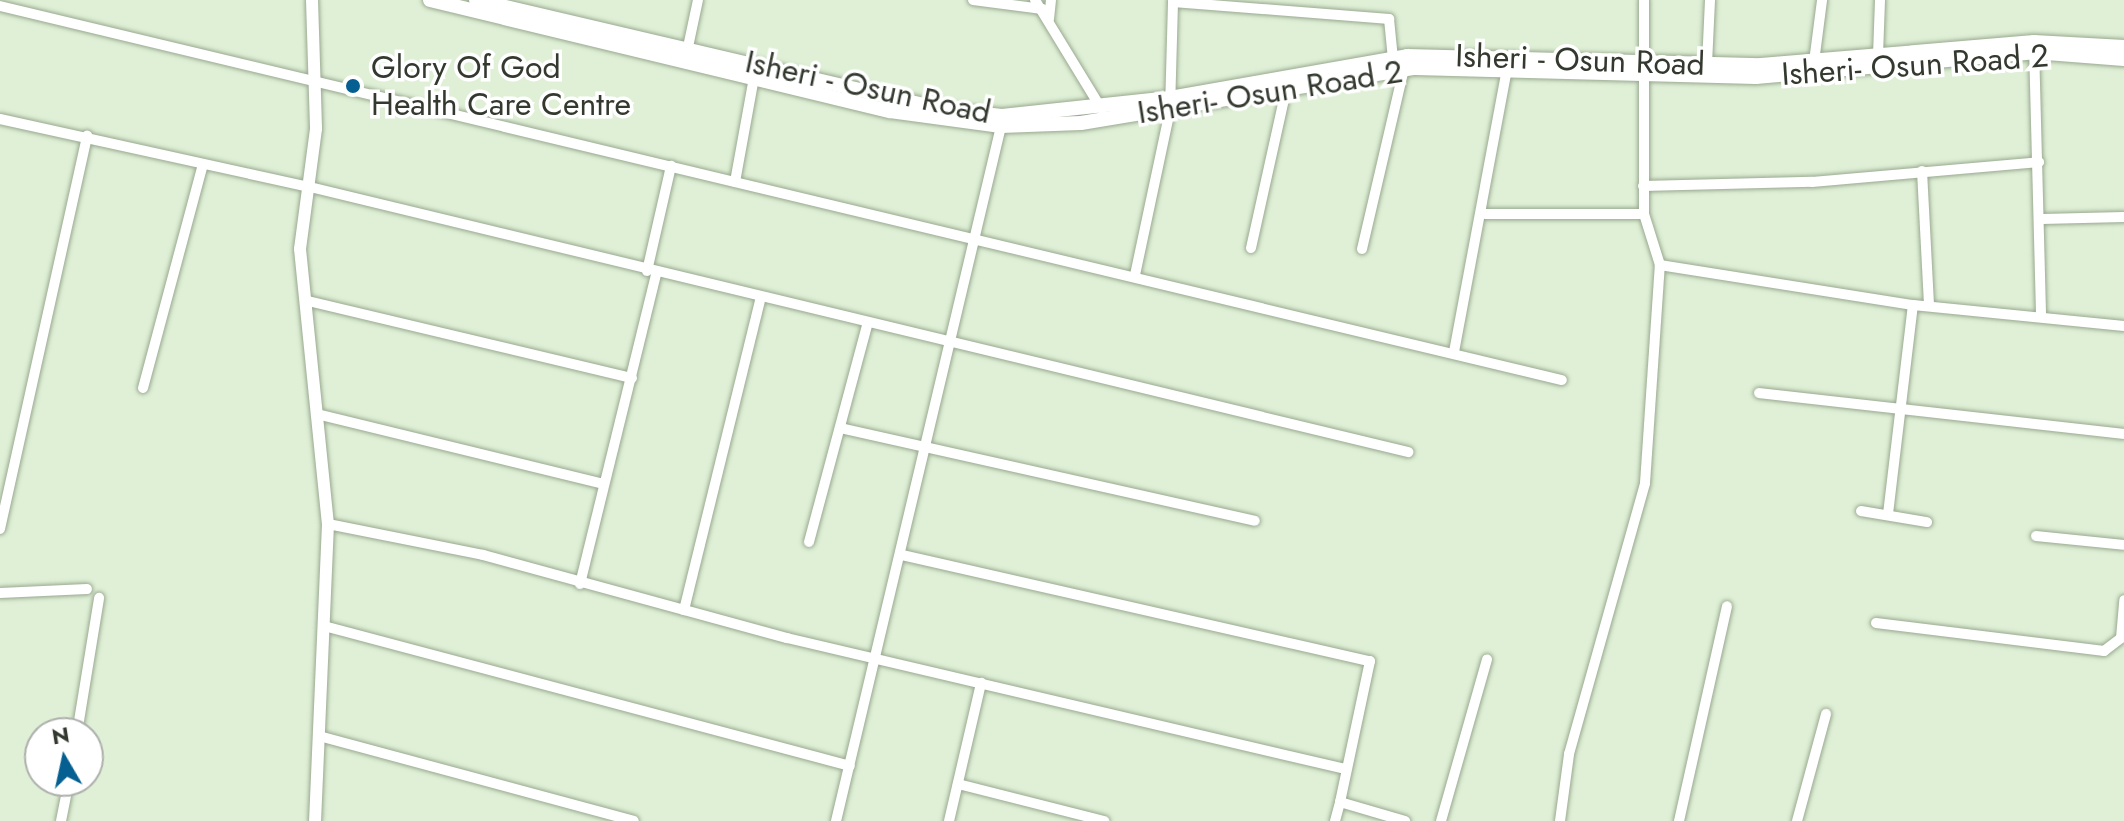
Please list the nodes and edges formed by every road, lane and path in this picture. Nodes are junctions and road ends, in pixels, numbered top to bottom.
1 (312, 0) edge
2 (430, 0) edge
3 (476, 0) edge
4 (698, 0) edge
5 (973, 0) edge
6 (1051, 0) edge
7 (1644, 0) edge
8 (1710, 0) edge
9 (1822, 0) edge
10 (1880, 0) edge
11 (1173, 1) edge
12 (1038, 4) edge
13 (0, 6) edge
14 (1049, 19) junction
15 (688, 47) junction
16 (2034, 47) junction
17 (2124, 47) edge
18 (1878, 55) junction
19 (2124, 59) edge
20 (1814, 62) junction
21 (1399, 64) junction
22 (1707, 64) junction
23 (1642, 68) junction
24 (1507, 70) junction
25 (754, 77) junction
26 (318, 79) junction
27 (1286, 90) junction
28 (1170, 104) junction
29 (1101, 108) junction
30 (0, 119) edge
31 (1001, 126) junction
32 (87, 136) junction
33 (2039, 162) junction
34 (671, 166) junction
35 (202, 168) junction
36 (1922, 171) junction
37 (735, 182) junction
38 (1643, 186) junction
39 (310, 187) junction
40 (1485, 214) junction
41 (1644, 214) junction
42 (2124, 217) edge
43 (2042, 219) junction
44 (977, 242) junction
45 (1251, 248) dead end
46 (1362, 249) dead end
47 (1660, 265) junction
48 (652, 273) junction
49 (1135, 275) junction
50 (308, 301) junction
51 (760, 301) junction
52 (1913, 305) junction
53 (1929, 305) junction
54 (2041, 316) junction
55 (867, 325) junction
56 (2124, 326) edge
57 (952, 344) junction
58 (1454, 352) junction
59 (632, 378) junction
60 (1562, 380) dead end
61 (143, 388) dead end
62 (1759, 393) dead end
63 (1902, 409) junction
64 (317, 414) junction
65 (840, 428) junction
66 (2124, 434) edge
67 (927, 448) junction
68 (1408, 452) dead end
69 (604, 484) junction
70 (1861, 511) dead end
71 (1888, 514) junction
72 (1255, 521) dead end
73 (1927, 522) dead end
74 (328, 524) junction
75 (0, 529) edge
76 (2036, 536) dead end
77 (809, 542) dead end
78 (2124, 545) edge
79 (902, 555) junction
80 (580, 584) junction
81 (87, 589) dead end
82 (0, 593) edge
83 (99, 598) dead end
84 (2124, 605) edge
85 (1727, 606) dead end
86 (684, 610) junction
87 (1876, 623) dead end
88 (324, 626) junction
89 (877, 659) junction
90 (1487, 659) dead end
91 (981, 683) junction
92 (1826, 714) dead end
93 (80, 717) edge
94 (319, 736) junction
95 (850, 766) junction
96 (1345, 769) junction
97 (958, 784) junction
98 (66, 797) edge
99 (1340, 802) junction
100 (61, 821) edge
101 (315, 821) edge
102 (634, 821) edge
103 (836, 821) edge
104 (949, 821) edge
105 (1104, 821) edge
106 (1335, 821) edge
107 (1405, 821) edge
108 (1441, 821) edge
109 (1560, 821) edge
110 (1679, 821) edge
111 (1797, 821) edge

1 - 26 street
2 - 25 main road, Isheri- Osun Road 2
3 - 15 main road, Isheri - Osun Road
4 - 15 street
5 - 12 street
6 - 14 street
7 - 23 street
8 - 22 street
9 - 20 street
10 - 18 street
11 - 21 street
11 - 28 street
12 - 14 street
13 - 26 street
14 - 29 street
15 - 29 main road, Isheri - Osun Road
16 - 17 main road, Isheri - Osun Road
16 - 18 main road, Isheri - Osun Road
16 - 19 main road, Isheri- Osun Road 2
16 - 23 main road, Isheri- Osun Road 2
16 - 33 street
18 - 20 main road, Isheri - Osun Road
20 - 22 main road, Isheri - Osun Road
21 - 23 main road, Isheri - Osun Road
21 - 24 main road, Isheri- Osun Road 2
21 - 27 main road, Isheri- Osun Road 2
21 - 28 main road, Isheri - Osun Road
21 - 46 street
22 - 23 main road, Isheri - Osun Road
23 - 24 main road, Isheri- Osun Road 2
23 - 38 street
24 - 40 street
25 - 31 main road, Isheri- Osun Road 2
25 - 37 street
26 - 34 street
26 - 39 street
27 - 28 main road, Isheri- Osun Road 2
27 - 45 street
28 - 29 main road, Isheri - Osun Road
28 - 31 main road, Isheri- Osun Road 2
28 - 49 street
30 - 32 street
31 - 44 street
32 - 35 street
32 - 75 street
33 - 36 street
33 - 43 street
34 - 37 street
34 - 48 street
35 - 39 street
35 - 61 street
36 - 38 street
36 - 53 street
37 - 44 street
38 - 41 street
39 - 48 street
39 - 50 street
40 - 41 street
40 - 58 street
41 - 47 street
42 - 43 street
43 - 54 street
44 - 49 street
44 - 57 street
47 - 52 street
47 - 109 street
48 - 51 street
48 - 59 street
49 - 58 street
50 - 59 street
50 - 64 street
51 - 55 street
51 - 86 street
52 - 53 street
52 - 63 street
53 - 54 street
54 - 56 street
55 - 57 street
55 - 65 street
57 - 67 street
57 - 68 street
58 - 60 street
59 - 69 street
62 - 63 street
63 - 66 street
63 - 71 street
64 - 69 street
64 - 74 street
65 - 67 street
65 - 77 street
67 - 72 street
67 - 79 street
69 - 80 street
70 - 71 street
71 - 73 street
74 - 80 street
74 - 88 street
76 - 78 street
79 - 89 street
79 - 96 street
80 - 86 street
81 - 82 street
83 - 93 street
84 - 87 street
85 - 110 street
86 - 89 street
88 - 94 street
88 - 95 street
89 - 91 street
89 - 95 street
90 - 108 street
91 - 96 street
91 - 97 street
92 - 111 street
94 - 101 street
94 - 102 street
95 - 103 street
96 - 99 street
97 - 104 street
97 - 105 street
98 - 100 street
99 - 106 street
99 - 107 street

